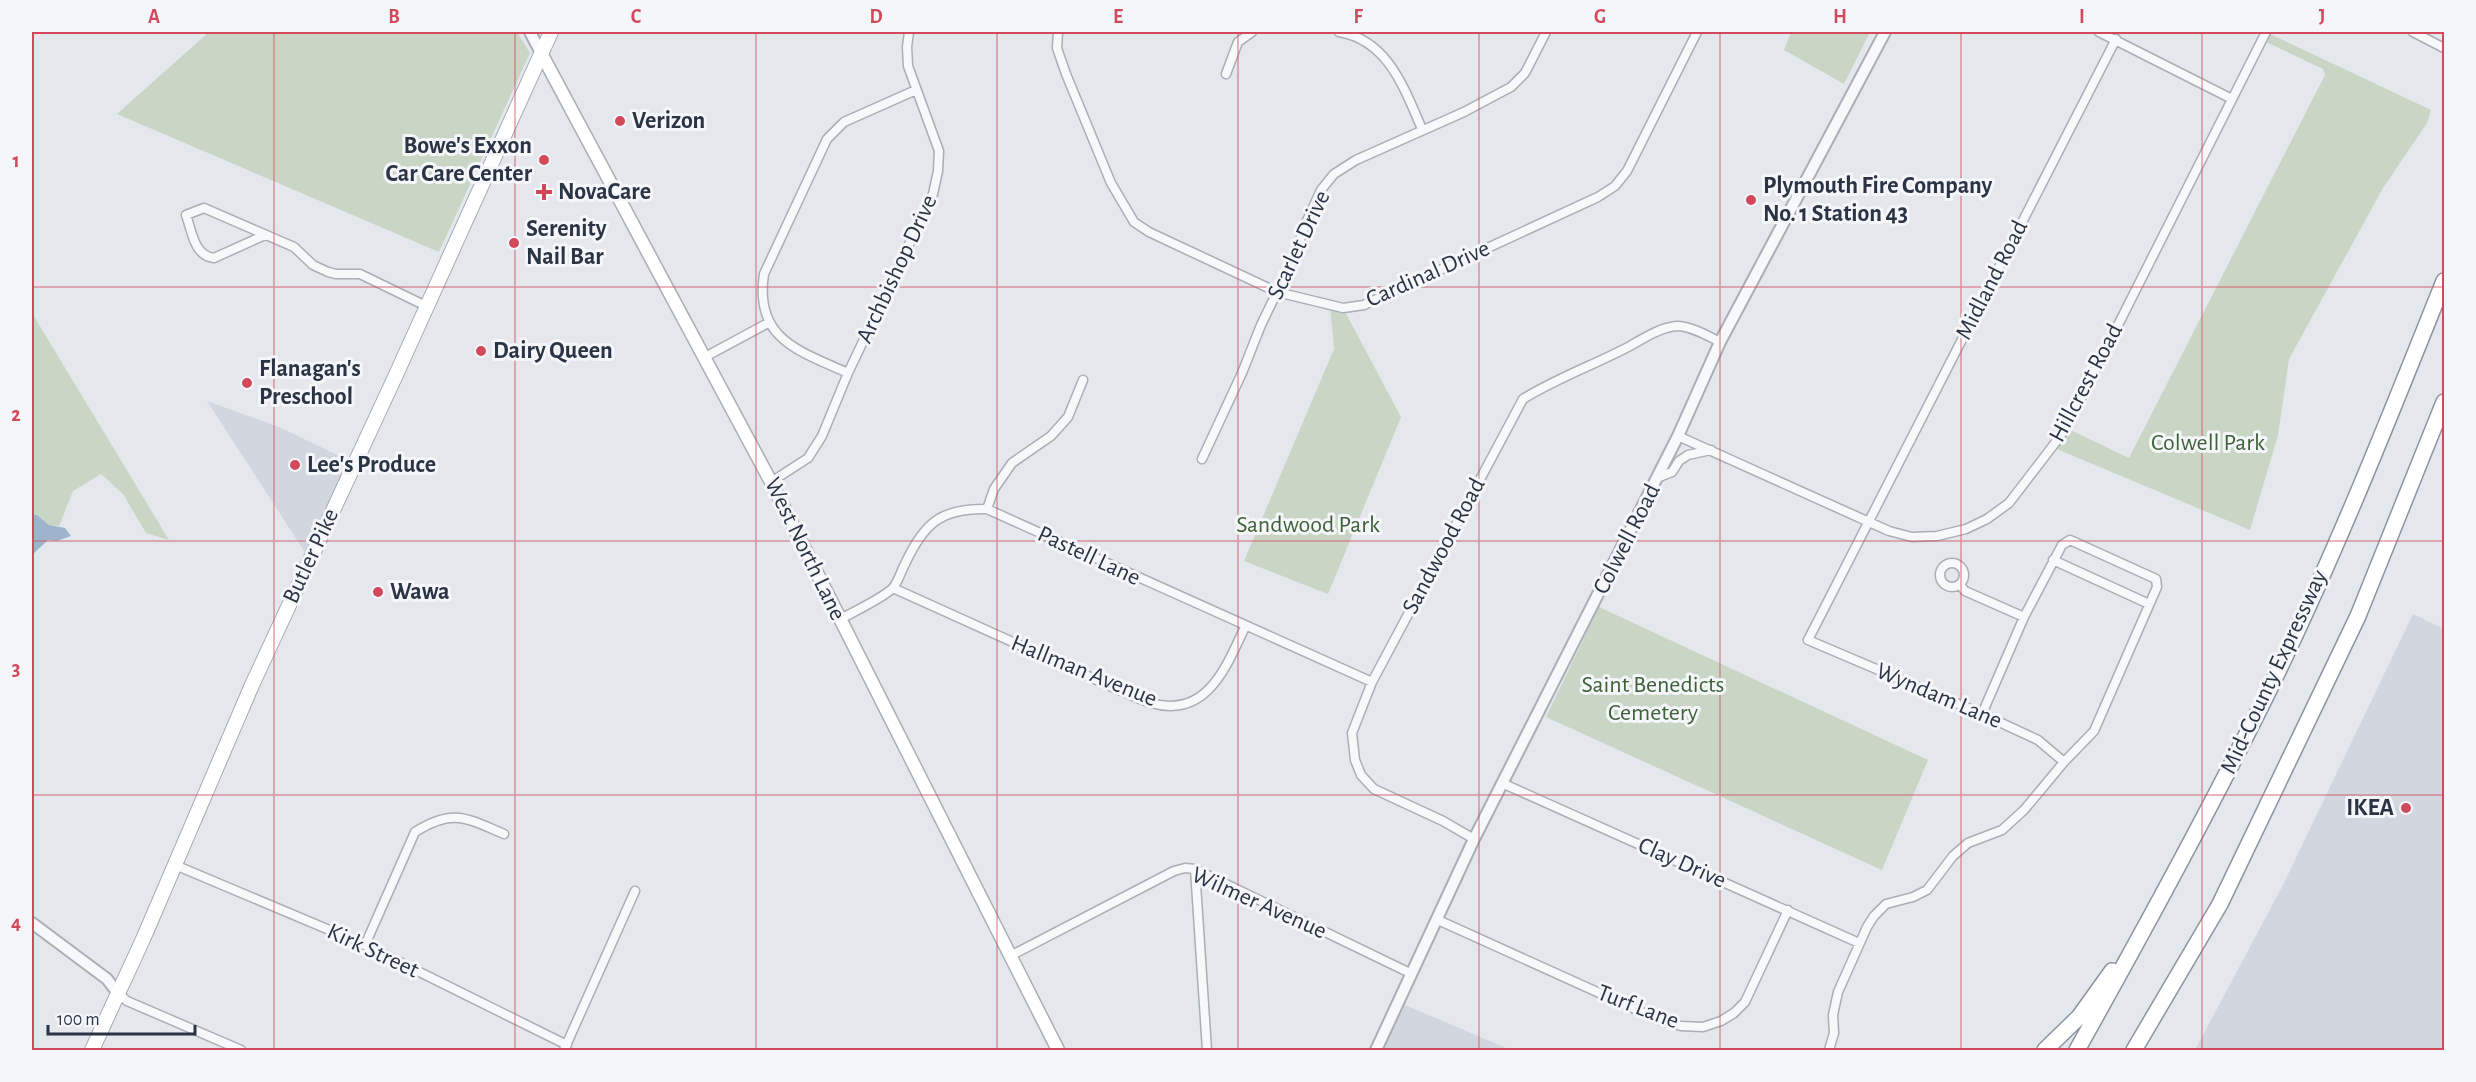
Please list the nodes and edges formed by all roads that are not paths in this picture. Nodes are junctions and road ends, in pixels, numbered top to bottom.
1 (530, 32) edge
2 (551, 32) edge
3 (909, 32) edge
4 (1058, 32) edge
5 (1252, 32) edge
6 (1339, 32) edge
7 (1546, 32) edge
8 (1696, 32) edge
9 (1885, 32) edge
10 (2099, 32) edge
11 (2266, 32) edge
12 (2419, 33) edge
13 (2116, 39) junction
14 (2444, 48) edge
15 (541, 53) junction
16 (1226, 74) dead end
17 (916, 90) junction
18 (2232, 99) junction
19 (1422, 129) junction
20 (265, 235) junction
21 (2445, 281) edge
22 (1277, 292) junction
23 (426, 306) junction
24 (768, 323) junction
25 (1720, 342) junction
26 (705, 357) junction
27 (848, 373) junction
28 (1083, 380) dead end
29 (2445, 402) edge
30 (1678, 436) junction
31 (1711, 450) junction
32 (1202, 459) dead end
33 (1657, 478) junction
34 (771, 482) junction
35 (987, 509) junction
36 (1868, 521) junction
37 (2053, 560) junction
38 (1960, 585) dead end
39 (893, 588) junction
40 (2149, 604) junction
41 (2024, 617) junction
42 (839, 620) junction
43 (1245, 627) junction
44 (1808, 640) joint
45 (1372, 682) junction
46 (1982, 714) junction
47 (2064, 762) junction
48 (1504, 783) junction
49 (504, 834) dead end
50 (1474, 839) junction
51 (175, 865) junction
52 (1196, 869) junction
53 (2173, 878) junction
54 (635, 891) dead end
55 (2220, 904) junction
56 (1788, 910) junction
57 (1438, 920) junction
58 (32, 923) edge
59 (1859, 943) junction
60 (365, 945) junction
61 (1010, 956) junction
62 (1412, 974) junction
63 (117, 992) junction
64 (565, 1048) edge
65 (92, 1050) edge
66 (241, 1050) edge
67 (1058, 1050) edge
68 (1207, 1050) edge
69 (1376, 1050) edge
70 (1828, 1050) edge
71 (2045, 1050) edge
72 (2077, 1050) edge
73 (2134, 1050) edge
74 (2140, 1050) edge

1 - 15 street
2 - 15 main road, Butler Pike
3 - 17 street, Archbishop Drive
4 - 22 street, Cardinal Drive
5 - 16 street
6 - 19 street
7 - 19 street, Scarlet Drive
8 - 22 street, Cardinal Drive
9 - 25 street, Colwell Road
10 - 13 street
11 - 18 street, Hillcrest Road
12 - 14 street
13 - 18 street
13 - 36 street, Midland Road
15 - 23 main road, Butler Pike
15 - 26 main road, West North Lane
17 - 24 street
17 - 27 street, Archbishop Drive
18 - 36 street, Hillcrest Road
19 - 22 street, Scarlet Drive
20 - 20 street
20 - 23 street
21 - 53 highway, Mid-County Expressway
22 - 32 street, Scarlet Drive
23 - 51 main road, Butler Pike
24 - 26 street
24 - 27 street
25 - 30 street, Colwell Road
25 - 45 street, Sandwood Road
26 - 34 main road, West North Lane
27 - 34 street, Archbishop Drive
28 - 35 street
29 - 55 highway, Mid-County Expressway
30 - 31 street, Hillcrest Road
30 - 33 street, Colwell Road
31 - 33 street
31 - 36 street, Hillcrest Road
33 - 48 street, Colwell Road
34 - 42 main road, West North Lane
35 - 39 street, Pastell Lane
35 - 43 street, Pastell Lane
36 - 44 street, Midland Road
37 - 40 street
37 - 40 street
37 - 41 street
38 - 41 street
39 - 42 street
39 - 43 street, Hallman Avenue
40 - 47 street
41 - 46 street
42 - 61 main road, West North Lane
43 - 45 street, Pastell Lane
44 - 46 street, Wyndam Lane
45 - 50 street, Sandwood Road
46 - 47 street, Wyndam Lane
47 - 59 street
48 - 50 street, Colwell Road
48 - 56 street, Clay Drive
49 - 60 street
50 - 57 street, Colwell Road
51 - 60 street, Kirk Street
51 - 63 main road, Butler Pike
52 - 61 street, Wilmer Avenue
52 - 62 street, Wilmer Avenue
52 - 68 street
53 - 71 highway
53 - 72 highway, Mid-County Expressway
54 - 64 street
55 - 73 highway, Mid-County Expressway
55 - 74 highway
56 - 57 street, Turf Lane
56 - 59 street, Clay Drive
57 - 62 street, Colwell Road
58 - 63 street
59 - 70 street
60 - 64 street, Kirk Street
61 - 67 main road, West North Lane
62 - 69 street, Colwell Road
63 - 65 main road, Butler Pike
63 - 66 street

